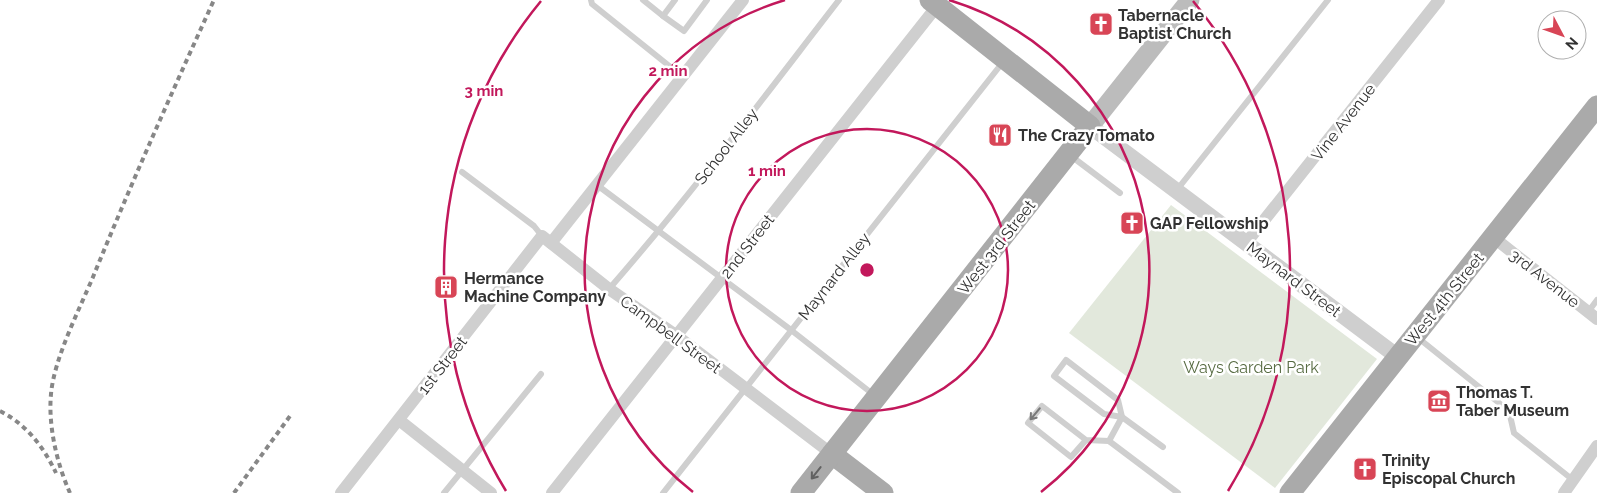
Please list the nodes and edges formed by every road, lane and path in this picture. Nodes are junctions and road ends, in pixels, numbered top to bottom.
1 (591, 0) edge
2 (643, 0) edge
3 (675, 0) edge
4 (707, 0) edge
5 (743, 0) edge
6 (839, 0) edge
7 (1190, 0) edge
8 (1328, 0) edge
9 (1439, 0) edge
10 (936, 2) edge
11 (663, 16) junction
12 (1005, 59) junction
13 (682, 77) junction
14 (1597, 106) edge
15 (1090, 126) junction
16 (1068, 154) junction
17 (462, 172) dead end
18 (597, 185) junction
19 (1176, 192) junction
20 (1120, 193) dead end
21 (659, 231) junction
22 (1493, 237) junction
23 (546, 240) junction
24 (1246, 244) junction
25 (722, 278) junction
26 (610, 289) junction
27 (1597, 300) edge
28 (1592, 316) edge
29 (792, 330) junction
30 (676, 336) junction
31 (1415, 336) junction
32 (1398, 357) junction
33 (540, 374) dead end
34 (745, 389) junction
35 (877, 397) junction
36 (1122, 417) junction
37 (398, 420) junction
38 (1086, 440) junction
39 (1109, 441) junction
40 (1597, 446) edge
41 (1163, 447) dead end
42 (832, 454) junction
43 (462, 470) junction
44 (1573, 480) junction
45 (341, 493) edge
46 (444, 493) edge
47 (491, 493) edge
48 (552, 493) edge
49 (663, 493) edge
50 (801, 493) edge
51 (883, 493) edge
52 (1178, 493) edge
53 (1290, 493) edge
54 (1564, 493) edge

1 - 13 lane
2 - 11 lane
3 - 11 lane
4 - 11 lane
5 - 13 street, 1st Street
6 - 21 lane, School Alley
7 - 15 main road, West 3rd Street
8 - 19 lane
9 - 24 street, Vine Avenue
10 - 12 main road, Maynard Street
10 - 25 street, 2nd Street
12 - 15 main road, Maynard Street
12 - 29 lane, Maynard Alley
13 - 18 street, 1st Street
14 - 22 main road, West 4th Street
15 - 16 main road, West 3rd Street
15 - 19 street, Maynard Street
16 - 20 lane
16 - 35 main road, West 3rd Street
17 - 23 lane, Campbell Street
18 - 21 lane
18 - 23 street, 1st Street
19 - 24 street, Maynard Street
21 - 25 lane
21 - 26 lane, School Alley
22 - 28 street, 3rd Avenue
22 - 31 main road, West 4th Street
23 - 26 street, Campbell Street
23 - 37 street, 1st Street
24 - 32 street, Maynard Street
25 - 29 lane
25 - 30 street, 2nd Street
26 - 30 street, Campbell Street
27 - 28 lane
29 - 34 lane, Maynard Alley
29 - 35 lane
30 - 34 street, Campbell Street
30 - 48 street, 2nd Street
31 - 32 main road, West 4th Street
31 - 44 lane
32 - 53 main road, West 4th Street
33 - 43 lane
34 - 42 street, Campbell Street
34 - 49 lane, Maynard Alley
35 - 42 main road, West 3rd Street
36 - 36 lane
36 - 39 lane
36 - 41 lane
37 - 43 street
37 - 45 street, 1st Street
38 -> 38 lane
38 - 39 lane
39 - 52 lane
40 - 44 street
42 -> 50 main road, West 3rd Street
42 - 51 main road, Campbell Street
43 - 46 lane
43 - 47 street
44 - 54 street

